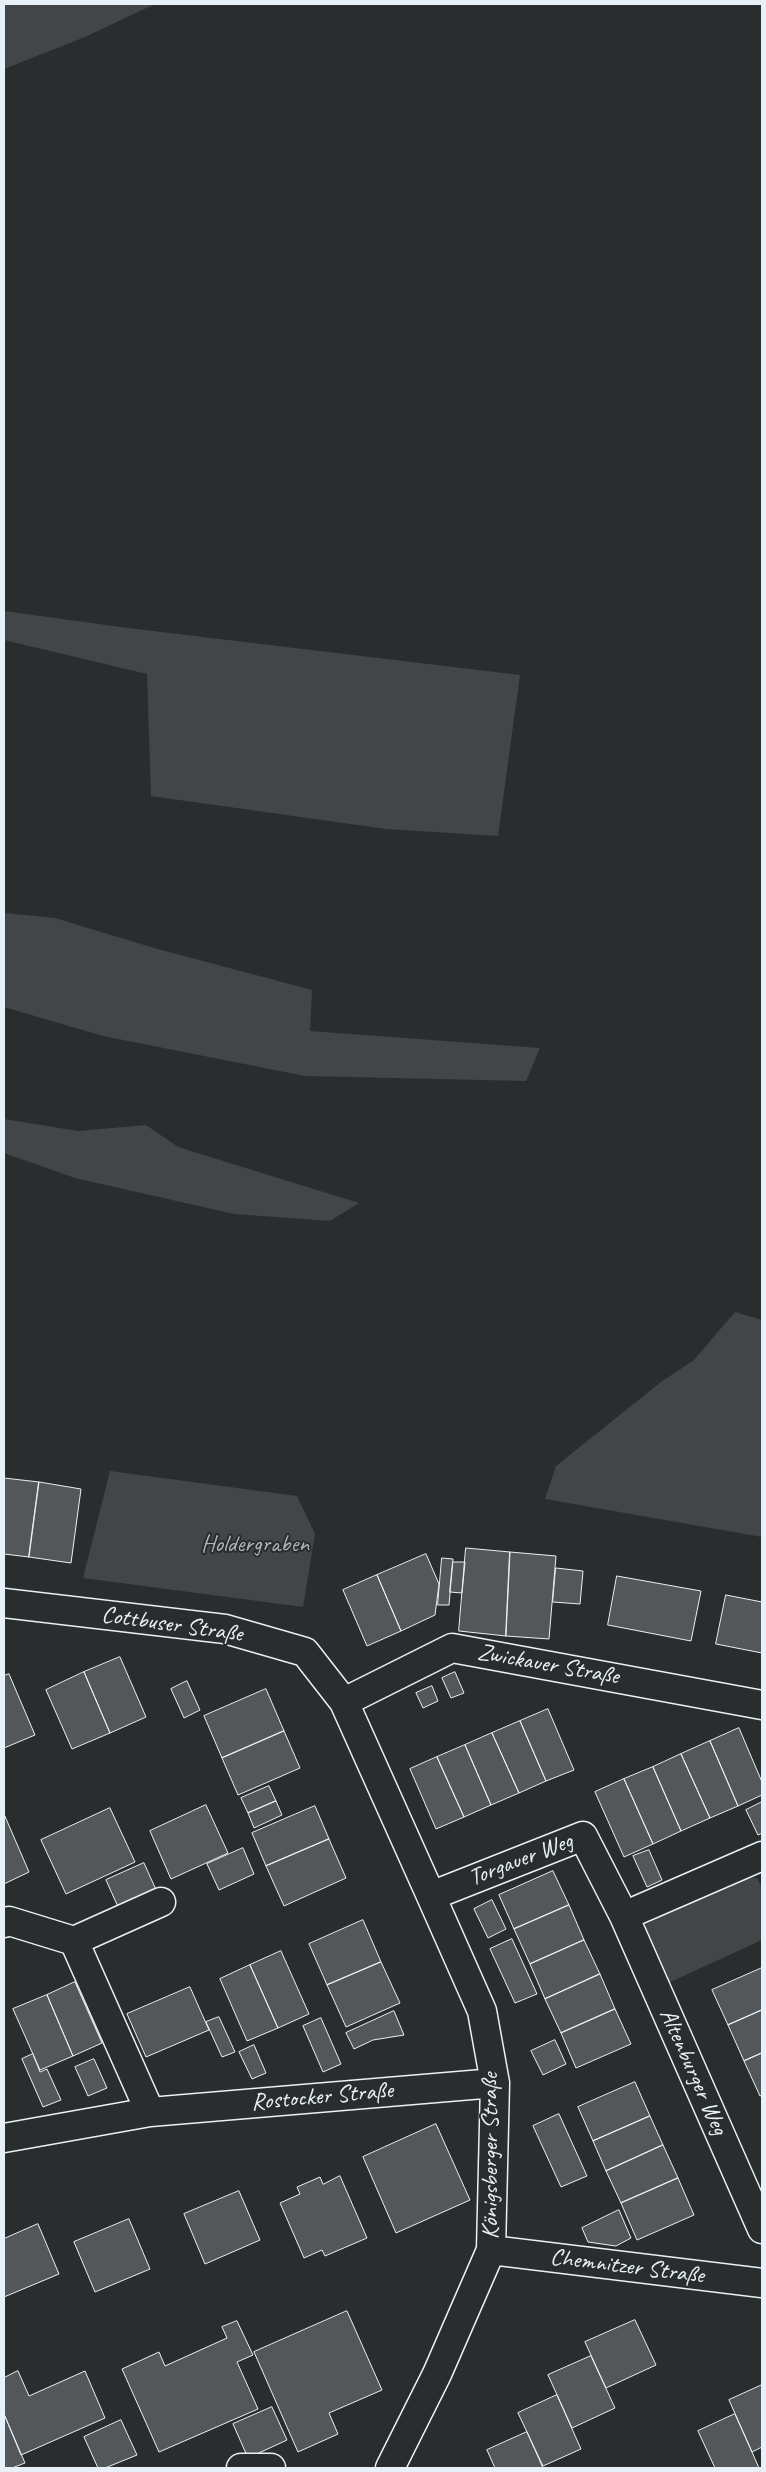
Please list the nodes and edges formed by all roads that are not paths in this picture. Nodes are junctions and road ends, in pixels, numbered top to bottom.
1 (4, 1603) edge
2 (344, 1702) junction
3 (762, 1705) edge
4 (762, 1856) edge
5 (431, 1896) junction
6 (161, 1902) dead end
7 (624, 1916) junction
8 (4, 1923) edge
9 (74, 1941) junction
10 (495, 2083) junction
11 (150, 2112) junction
12 (4, 2138) edge
13 (762, 2228) edge
14 (491, 2250) junction
15 (762, 2283) edge
16 (241, 2468) edge
17 (271, 2468) edge
18 (390, 2468) edge

1 - 2 street, Cottbuser Straße
2 - 3 street, Zwickauer Straße
2 - 5 street, Königsberger Straße
4 - 7 street
5 - 7 street, Torgauer Weg
5 - 10 street, Königsberger Straße
6 - 9 street
7 - 13 street, Altenburger Weg
8 - 9 street
9 - 11 street
10 - 11 street, Rostocker Straße
10 - 14 street, Königsberger Straße
11 - 12 street, Rostocker Straße
14 - 15 street, Chemnitzer Straße
14 - 18 street, Königsberger Straße
16 - 17 street

